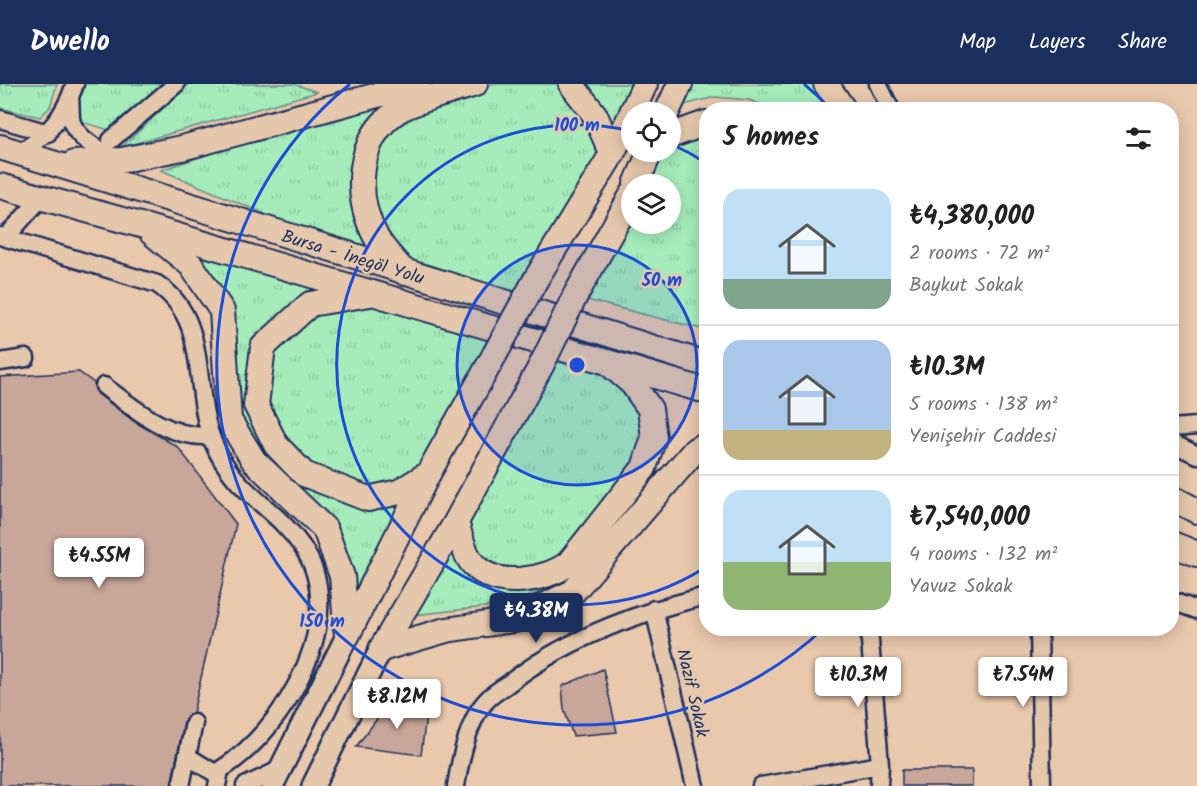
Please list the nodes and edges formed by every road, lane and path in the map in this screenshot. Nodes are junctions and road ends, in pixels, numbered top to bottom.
1 (176, 84) edge
2 (418, 84) edge
3 (475, 84) edge
4 (571, 84) edge
5 (645, 84) edge
6 (680, 84) edge
7 (826, 84) edge
8 (878, 84) edge
9 (72, 91) edge
10 (637, 102) edge
11 (672, 102) edge
12 (838, 102) edge
13 (887, 102) edge
14 (0, 119) edge
15 (699, 126) edge
16 (681, 132) edge
17 (48, 134) junction
18 (621, 136) edge
19 (10, 150) edge
20 (117, 150) junction
21 (612, 154) junction
22 (56, 164) junction
23 (0, 186) edge
24 (41, 198) junction
25 (621, 214) edge
26 (144, 226) junction
27 (3, 236) edge
28 (405, 273) junction
29 (376, 293) junction
30 (26, 358) dead end
31 (0, 362) edge
32 (606, 362) junction
33 (699, 362) edge
34 (104, 386) dead end
35 (699, 389) edge
36 (1197, 426) edge
37 (1179, 427) edge
38 (211, 436) junction
39 (1179, 447) edge
40 (699, 448) edge
41 (1197, 456) edge
42 (428, 474) junction
43 (1179, 502) edge
44 (1197, 511) edge
45 (1179, 517) edge
46 (456, 522) junction
47 (1197, 525) edge
48 (1179, 547) edge
49 (1197, 554) edge
50 (699, 598) edge
51 (1179, 604) edge
52 (654, 609) junction
53 (1197, 610) edge
54 (347, 636) junction
55 (870, 636) edge
56 (1039, 636) edge
57 (381, 649) junction
58 (194, 723) dead end
59 (187, 756) junction
60 (880, 765) junction
61 (276, 778) edge
62 (218, 780) edge
63 (181, 786) edge
64 (245, 786) edge
65 (313, 786) edge
66 (456, 786) edge
67 (695, 786) edge
68 (761, 786) edge
69 (879, 786) edge
70 (1042, 786) edge

1 - 20 street
2 - 20 highway
3 - 28 highway
4 - 21 highway
5 - 10 highway
6 - 11 highway
7 - 12 highway
8 - 13 street
9 - 17 street
9 - 20 street
14 - 17 street
15 - 16 highway
17 - 19 street
18 - 21 highway
19 - 22 highway, Bursa - İnegöl Yolu
20 - 22 highway
21 - 42 highway, bridge
22 - 28 highway, Bursa - İnegöl Yolu
23 - 24 highway, Bursa - İnegöl Yolu
24 - 26 highway, Bursa - İnegöl Yolu
24 - 27 street
25 - 46 highway, bridge
26 - 29 highway, Bursa - İnegöl Yolu
26 - 54 highway
27 - 38 street
28 - 33 highway, Bursa - İnegöl Yolu
29 - 32 highway, Bursa - İnegöl Yolu
29 - 42 highway
30 - 31 street
32 - 35 highway, Bursa - İnegöl Yolu
32 - 46 highway
34 - 38 street
36 - 37 street
38 - 62 street
39 - 41 street
40 - 57 highway
42 - 54 highway
43 - 44 highway
45 - 47 highway
46 - 57 highway
48 - 49 highway
50 - 52 street
51 - 53 street
52 - 66 street
52 - 67 street, Nazif Sokak
54 - 61 main road
55 - 60 street
56 - 70 street
57 - 65 main road
58 - 59 street
59 - 62 street
59 - 63 street
60 - 68 street
60 - 69 street
61 - 64 street

